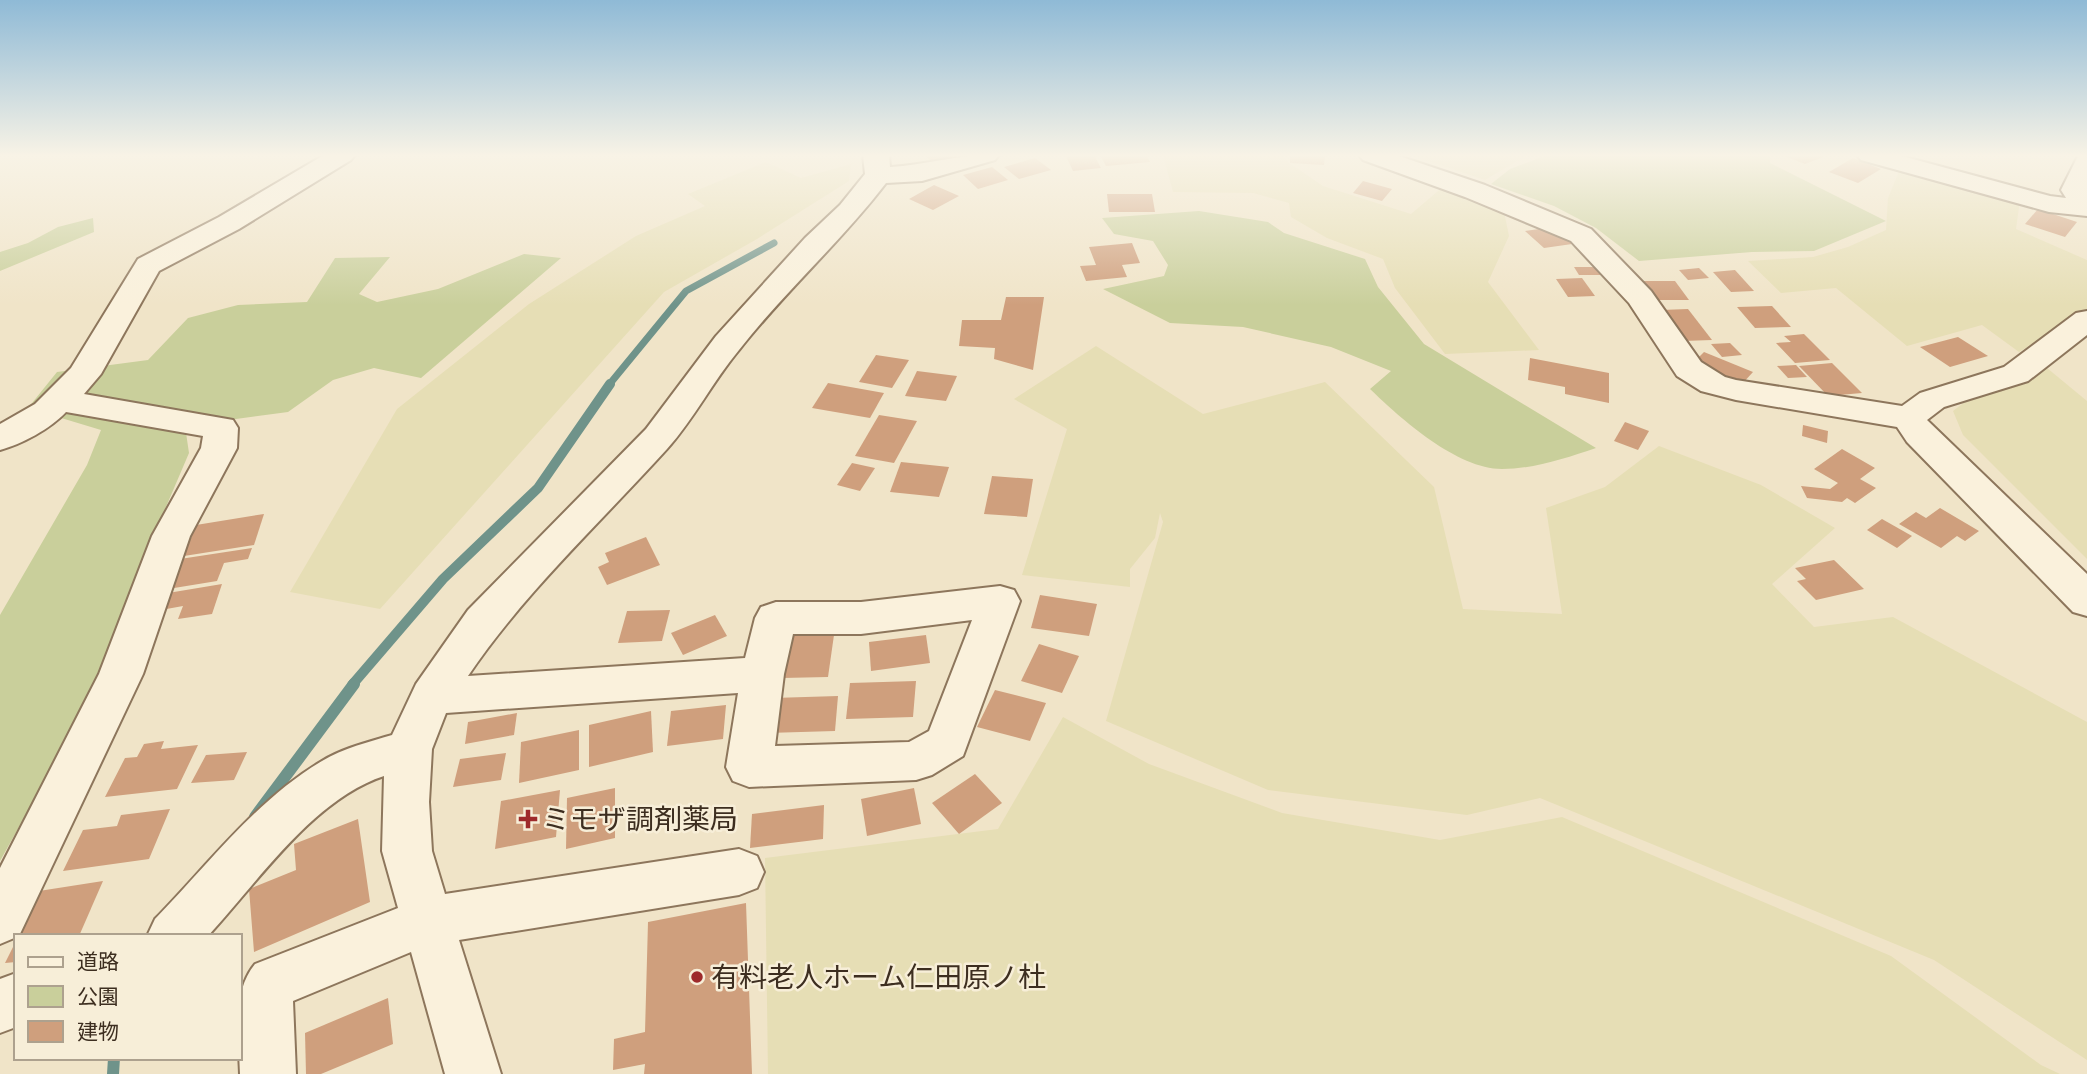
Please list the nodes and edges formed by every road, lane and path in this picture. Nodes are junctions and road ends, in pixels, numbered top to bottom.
1 (259, 205) edge
2 (853, 205) edge
3 (1510, 205) edge
4 (2063, 205) edge
5 (2087, 207) edge
6 (2087, 320) edge
7 (58, 400) junction
8 (1908, 418) junction
9 (0, 439) edge
10 (2087, 601) edge
11 (762, 674) junction
12 (431, 696) junction
13 (409, 749) junction
14 (739, 872) dead end
15 (0, 920) edge
16 (426, 921) junction
17 (175, 934) edge
18 (268, 1074) edge
19 (473, 1074) edge

1 - 7 street
2 - 12 street
3 - 8 street
4 - 5 street
6 - 8 street
7 - 9 street
7 - 15 street
8 - 10 street
11 - 11 street
11 - 12 street
12 - 13 street
13 - 16 street
13 - 17 street
14 - 16 street
16 - 18 street
16 - 19 street

